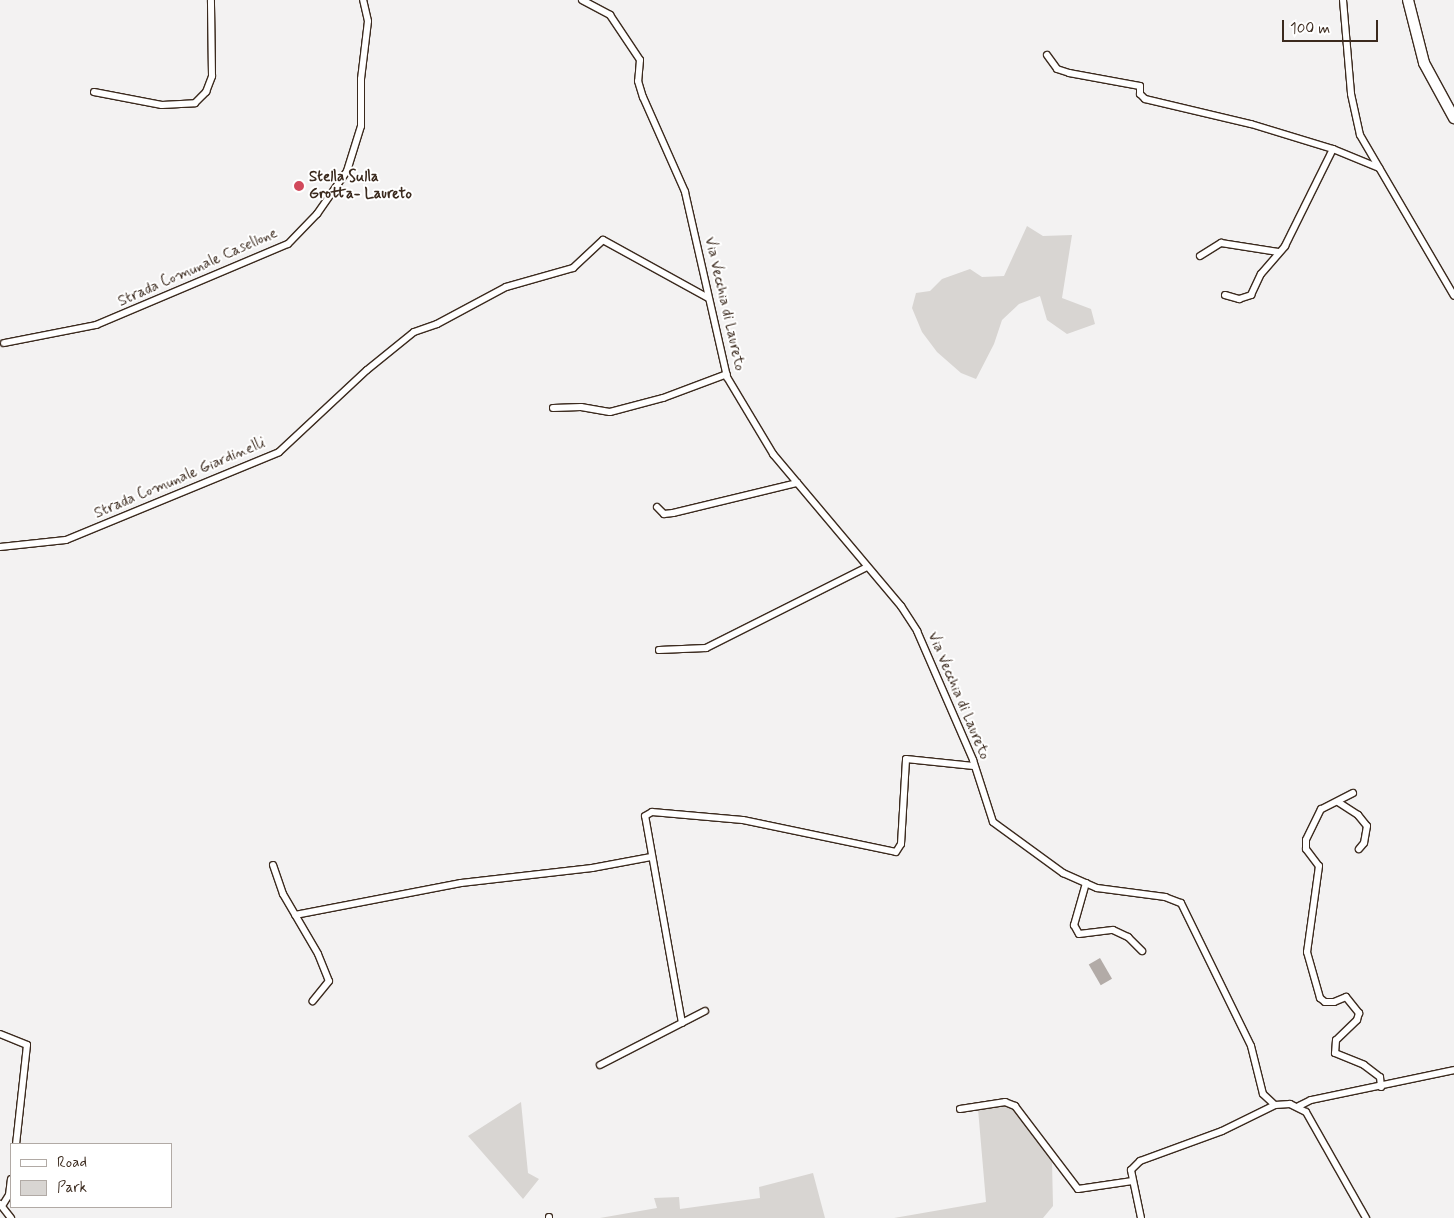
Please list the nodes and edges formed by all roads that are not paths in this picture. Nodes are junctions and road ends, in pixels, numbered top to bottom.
1 (211, 0) edge
2 (363, 0) edge
3 (582, 0) edge
4 (1343, 0) edge
5 (1408, 0) edge
6 (1047, 55) dead end
7 (94, 92) dead end
8 (1454, 118) edge
9 (1333, 149) junction
10 (1378, 168) junction
11 (1278, 252) junction
12 (1200, 256) dead end
13 (1225, 295) dead end
14 (1454, 296) edge
15 (708, 298) junction
16 (4, 343) dead end
17 (727, 374) junction
18 (553, 408) dead end
19 (796, 483) junction
20 (657, 507) dead end
21 (0, 547) edge
22 (867, 567) junction
23 (659, 650) dead end
24 (974, 766) junction
25 (1353, 793) dead end
26 (1338, 802) junction
27 (1359, 849) dead end
28 (651, 857) junction
29 (273, 865) dead end
30 (1086, 883) junction
31 (295, 915) junction
32 (1142, 951) dead end
33 (313, 1001) dead end
34 (705, 1010) dead end
35 (682, 1023) junction
36 (0, 1034) edge
37 (600, 1064) dead end
38 (1454, 1070) edge
39 (1381, 1087) junction
40 (1275, 1104) junction
41 (1299, 1106) junction
42 (960, 1109) dead end
43 (16, 1143) edge
44 (1132, 1181) junction
45 (10, 1187) edge
46 (1, 1205) edge
47 (11, 1218) edge
48 (1141, 1218) edge
49 (1366, 1218) edge

1 - 7 street
2 - 16 street, Strada Comunale Casellone
3 - 15 street, Via Vecchia di Laureto
4 - 10 street
5 - 8 main road
6 - 9 street
9 - 10 street
9 - 11 street
10 - 14 street
11 - 12 street
11 - 13 street
15 - 17 street, Via Vecchia di Laureto
15 - 21 street, Strada Comunale Giardinelli
17 - 18 street
17 - 19 street, Via Vecchia di Laureto
19 - 20 street
19 - 22 street, Via Vecchia di Laureto
22 - 23 street
22 - 24 street, Via Vecchia di Laureto
24 - 28 street
24 - 30 street, Via Vecchia di Laureto
25 - 26 street
26 - 27 street
26 - 39 street
28 - 31 street
28 - 35 street
29 - 31 street
30 - 32 street
30 - 40 street, Via Vecchia di Laureto
31 - 33 street
34 - 35 street
35 - 37 street
36 - 43 street
38 - 39 street
39 - 41 street
40 - 41 street
40 - 44 street
41 - 49 street
42 - 44 street
44 - 48 street
45 - 46 street
46 - 47 street

